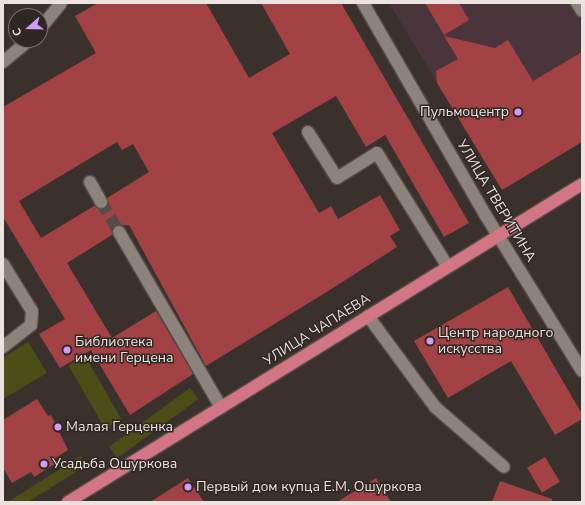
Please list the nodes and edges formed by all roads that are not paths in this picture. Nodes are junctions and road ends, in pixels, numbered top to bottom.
1 (61, 3) edge
2 (363, 3) edge
3 (577, 3) edge
4 (582, 11) edge
5 (48, 19) edge
6 (20, 48) edge
7 (3, 62) edge
8 (308, 132) dead end
9 (90, 182) dead end
10 (582, 184) edge
11 (100, 202) tunnel mouth
12 (119, 232) tunnel mouth
13 (498, 236) junction
14 (3, 264) edge
15 (448, 267) junction
16 (368, 316) junction
17 (3, 346) edge
18 (582, 371) edge
19 (221, 407) junction
20 (504, 467) dead end
21 (68, 502) edge

1 - 5 street
2 - 13 street, УЛИЦА ТВЕРИТИНА
3 - 4 street
6 - 7 street
8 - 15 street
9 - 11 street
10 - 13 main road, УЛИЦА ЧАПАЕВА
12 - 19 street
13 - 15 main road, УЛИЦА ЧАПАЕВА
13 - 18 street, УЛИЦА ТВЕРИТИНА
14 - 17 street
15 - 16 main road, УЛИЦА ЧАПАЕВА
16 - 19 main road, УЛИЦА ЧАПАЕВА
16 - 20 street
19 - 21 main road, УЛИЦА ЧАПАЕВА

